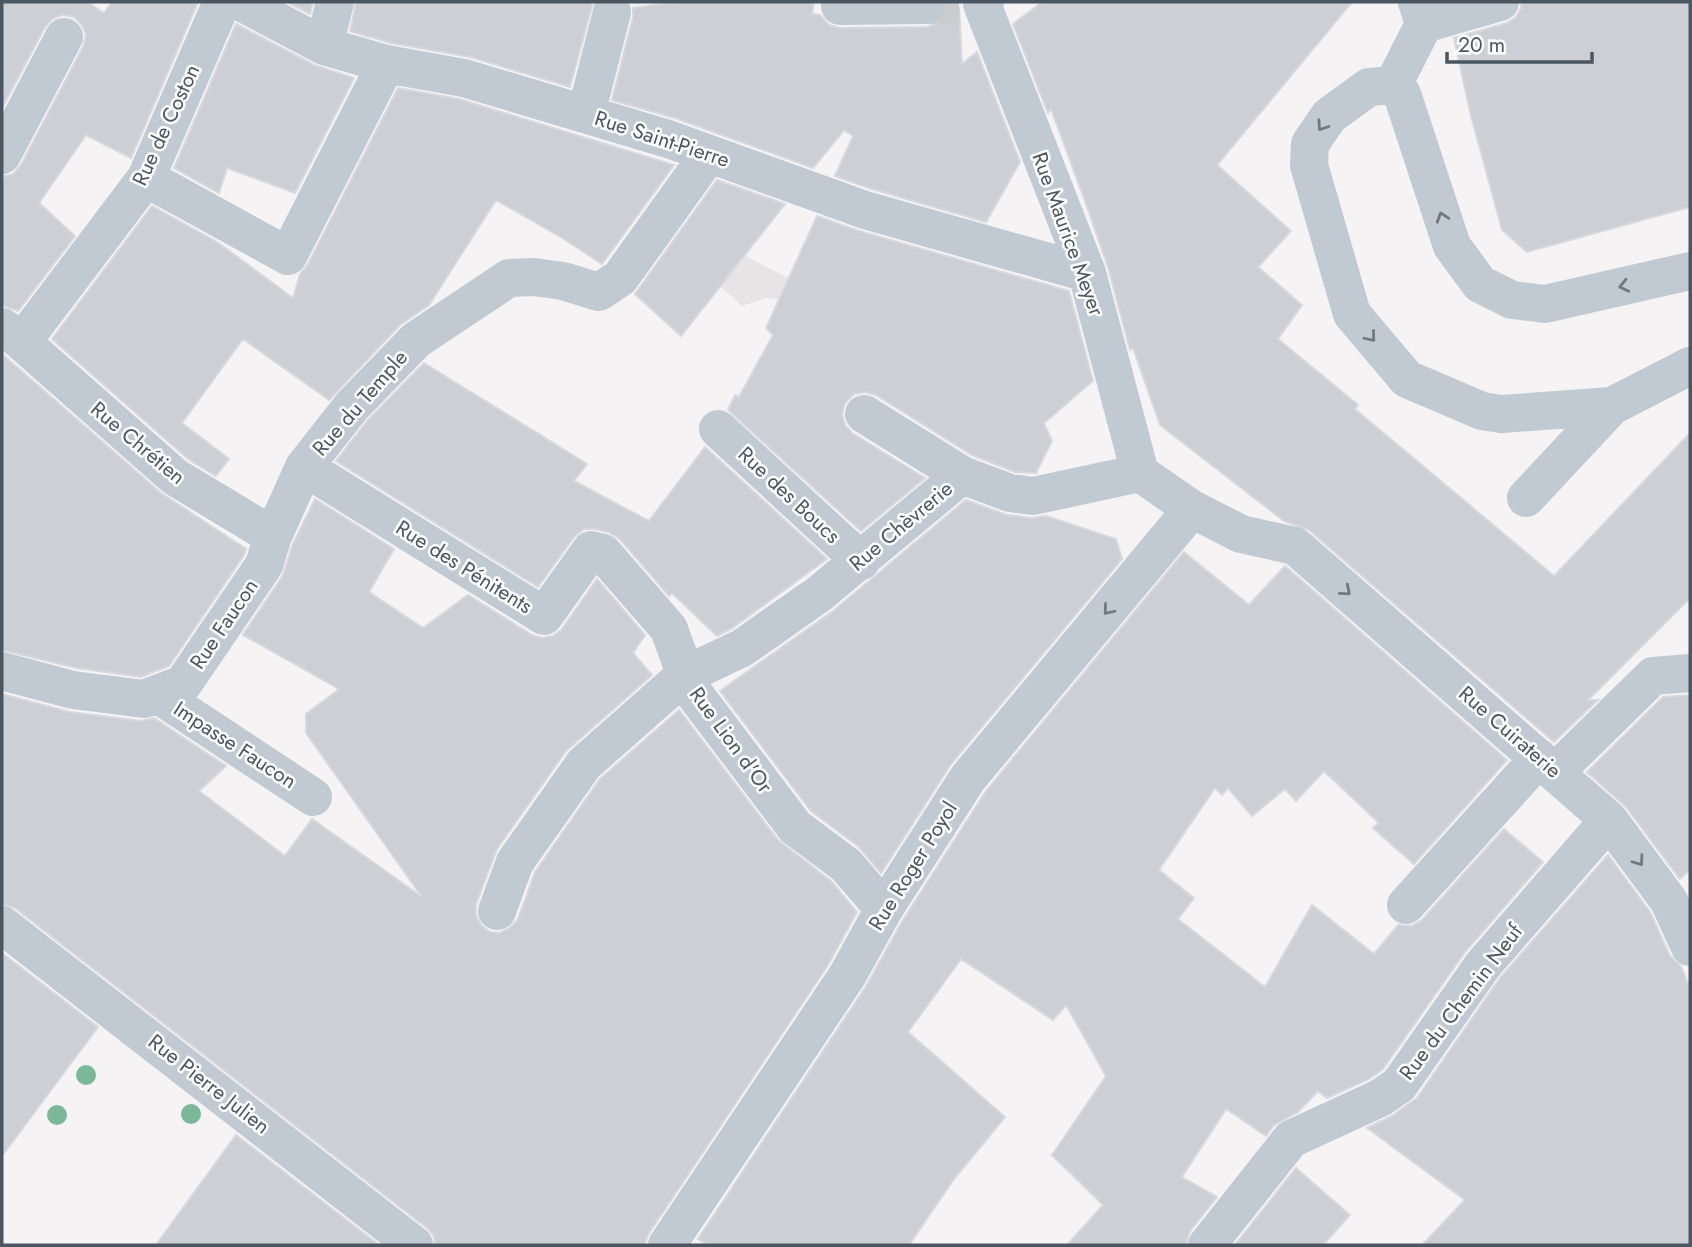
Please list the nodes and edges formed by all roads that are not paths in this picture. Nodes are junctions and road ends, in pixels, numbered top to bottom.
1 (222, 2) edge
2 (241, 2) edge
3 (335, 2) edge
4 (840, 2) edge
5 (1500, 2) edge
6 (963, 4) edge
7 (612, 12) dead end
8 (1420, 13) edge
9 (64, 37) dead end
10 (324, 46) junction
11 (386, 64) junction
12 (1393, 85) junction
13 (586, 114) junction
14 (709, 154) junction
15 (2, 155) edge
16 (146, 178) junction
17 (1690, 271) edge
18 (1087, 273) junction
19 (10, 337) edge
20 (1690, 366) edge
21 (1612, 406) junction
22 (864, 414) dead end
23 (718, 429) dead end
24 (304, 467) junction
25 (1140, 472) junction
26 (962, 475) junction
27 (1526, 498) dead end
28 (1192, 509) junction
29 (273, 536) junction
30 (603, 552) joint
31 (860, 561) junction
32 (2, 671) edge
33 (1690, 673) edge
34 (685, 675) junction
35 (157, 694) junction
36 (1547, 765) junction
37 (313, 797) dead end
38 (1609, 820) junction
39 (1681, 902) edge
40 (1406, 905) dead end
41 (884, 909) junction
42 (497, 911) dead end
43 (2, 925) edge
44 (1690, 947) edge
45 (414, 1245) edge
46 (667, 1245) edge
47 (1207, 1245) edge

1 - 16 street, Rue de Coston
2 - 10 street, Rue Saint-Pierre
3 - 10 street
4 - 6 street
5 - 8 street
6 - 18 street, Rue Maurice Meyer
7 - 13 street
8 - 12 street
9 - 15 street
10 - 11 street, Rue Saint-Pierre
11 - 13 street, Rue Saint-Pierre
11 - 16 street
17 -> 12 street
12 -> 21 street
13 - 14 street, Rue Saint-Pierre
14 - 18 street, Rue Saint-Pierre
14 - 24 street, Rue du Temple
16 - 19 street, Rue de Coston
18 - 25 street, Rue Maurice Meyer
19 - 29 street, Rue Chrétien
20 - 21 street
21 - 27 street
22 - 26 street
23 - 31 street, Rue des Boucs
24 - 29 street, Rue Faucon
24 - 30 street, Rue des Pénitents
25 - 26 street, Rue Chèvrerie
25 - 28 street
26 - 31 street, Rue Chèvrerie
28 -> 36 street, Rue Cuiraterie
28 -> 41 street, Rue Roger Poyol
29 - 35 street, Rue Faucon
30 - 34 street, Rue Lion d'Or
31 - 34 street, Rue Chèvrerie
32 - 35 street, Rue Faucon
33 - 36 street
34 - 41 street, Rue Lion d'Or
34 - 42 street, Rue Chèvrerie
35 - 37 street, Impasse Faucon
36 - 38 street, Rue Cuiraterie
36 - 40 street
38 -> 39 street, Rue Cuiraterie
38 - 47 street, Rue du Chemin Neuf
39 - 44 street, Rue Cuiraterie
41 - 46 street, Rue Roger Poyol
43 - 45 street, Rue Pierre Julien

